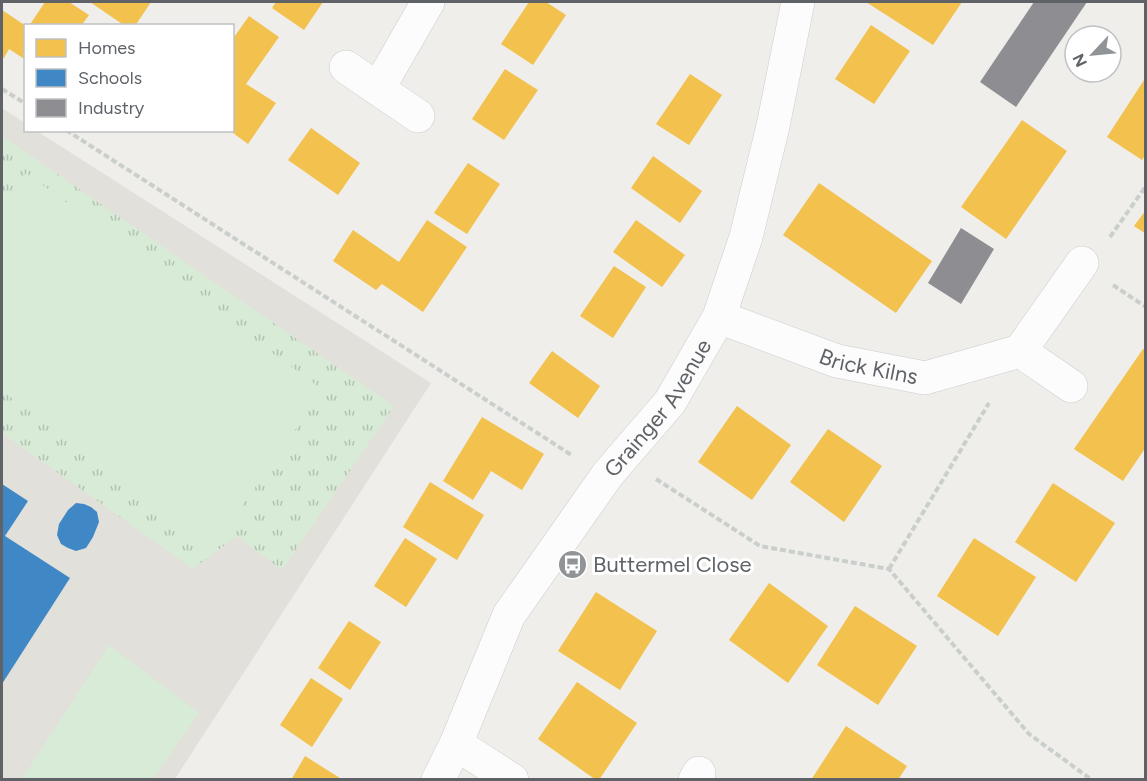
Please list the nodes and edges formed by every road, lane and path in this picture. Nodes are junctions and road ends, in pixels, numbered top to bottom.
1 (429, 2) edge
2 (798, 2) edge
3 (346, 68) dead end
4 (2, 89) edge
5 (378, 89) junction
6 (24, 103) edge
7 (418, 116) dead end
8 (1146, 186) edge
9 (1082, 263) joint
10 (719, 317) junction
11 (1020, 351) junction
12 (1071, 386) dead end
13 (889, 569) dead end
14 (456, 744) junction
15 (438, 780) edge
16 (512, 780) edge

1 - 5 street
2 - 10 street, Grainger Avenue
3 - 5 street
4 - 6 path
5 - 7 street
8 - 9 path
9 - 11 street
10 - 11 street, Brick Kilns
10 - 14 street, Grainger Avenue
11 - 12 street
11 - 13 path
14 - 15 street, Grainger Avenue
14 - 16 street

